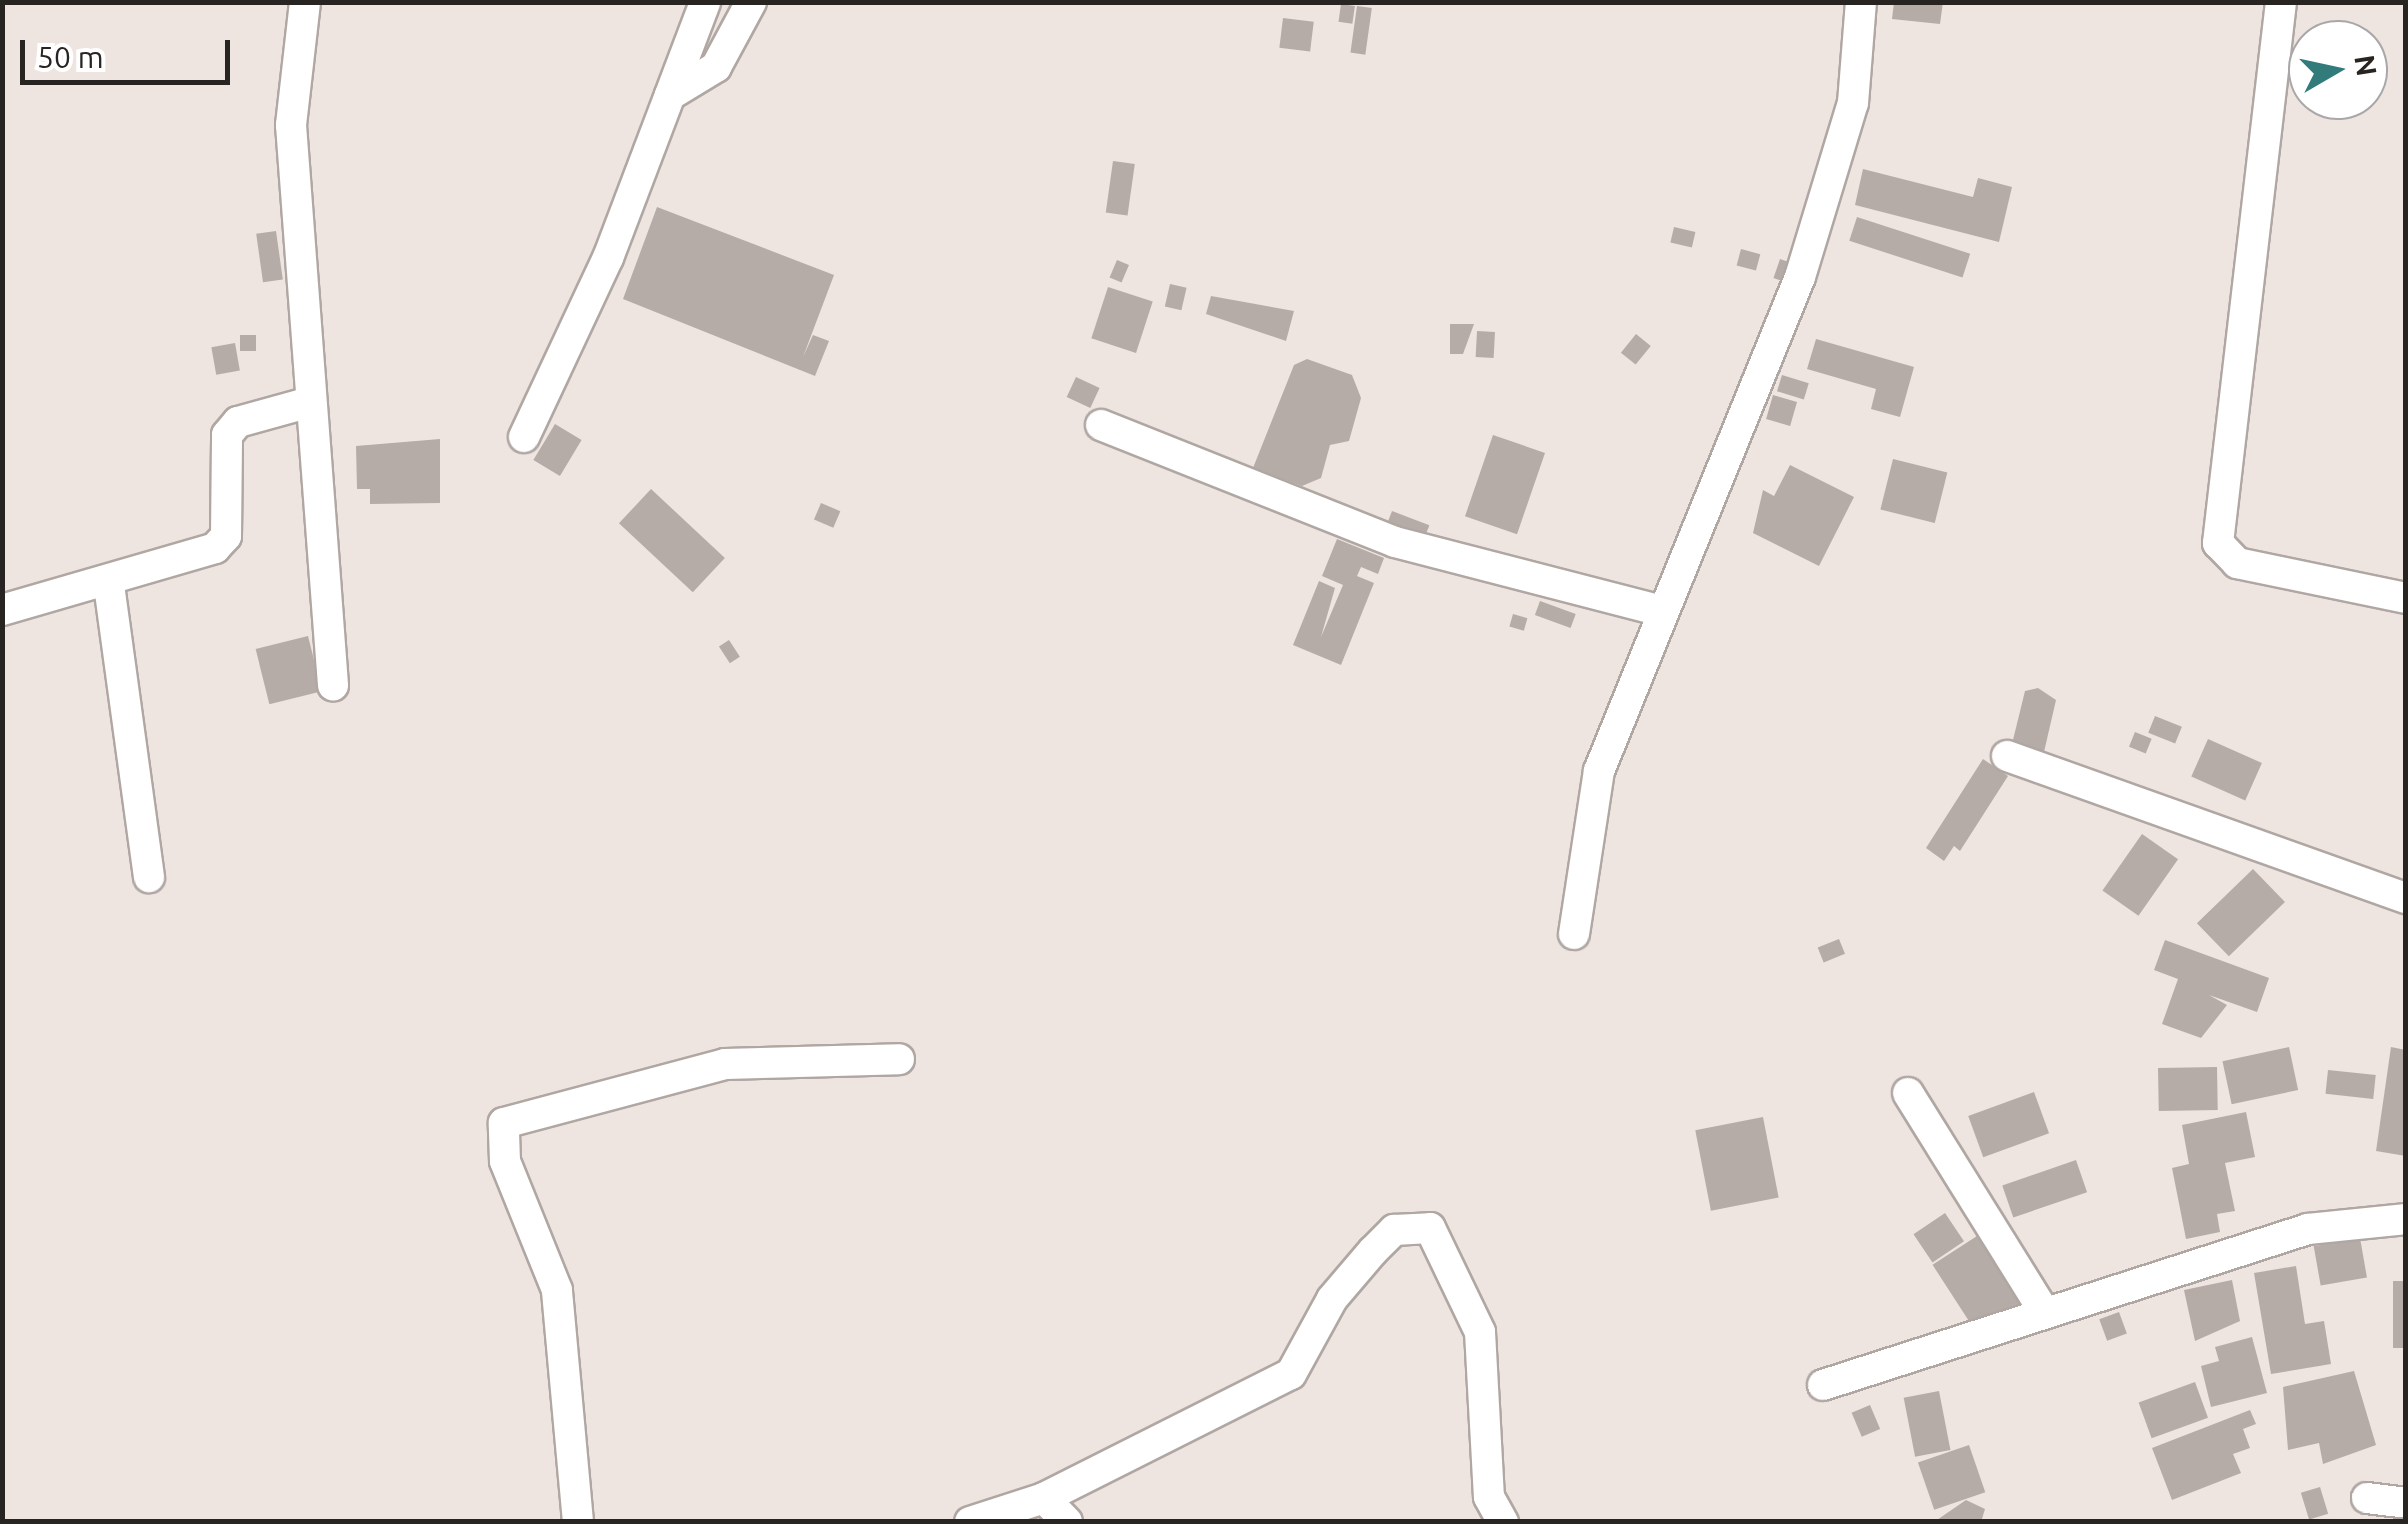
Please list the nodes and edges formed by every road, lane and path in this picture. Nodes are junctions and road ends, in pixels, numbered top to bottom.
1 (304, 2) edge
2 (705, 2) edge
3 (751, 2) edge
4 (1860, 2) edge
5 (2282, 2) edge
6 (670, 95) junction
7 (310, 402) junction
8 (1101, 425) dead end
9 (524, 438) dead end
10 (109, 585) junction
11 (2406, 598) edge
12 (2, 610) edge
13 (1661, 611) junction
14 (333, 685) dead end
15 (2008, 756) dead end
16 (150, 877) dead end
17 (2406, 898) edge
18 (1574, 934) dead end
19 (899, 1059) dead end
20 (1908, 1093) dead end
21 (2406, 1218) edge
22 (2045, 1313) junction
23 (1823, 1385) dead end
24 (1044, 1498) junction
25 (2367, 1498) dead end
26 (2406, 1503) edge
27 (578, 1522) edge
28 (970, 1522) edge
29 (1067, 1522) edge
30 (1503, 1522) edge

1 - 7 street
2 - 6 street
3 - 6 street
4 - 13 street
5 - 11 street
6 - 9 street
7 - 10 street
7 - 14 street
8 - 13 street
10 - 12 street
10 - 16 street
13 - 18 street
15 - 17 street
19 - 27 street
20 - 22 street
21 - 22 street
22 - 23 street
24 - 28 street
24 - 29 street
24 - 30 street
25 - 26 street

